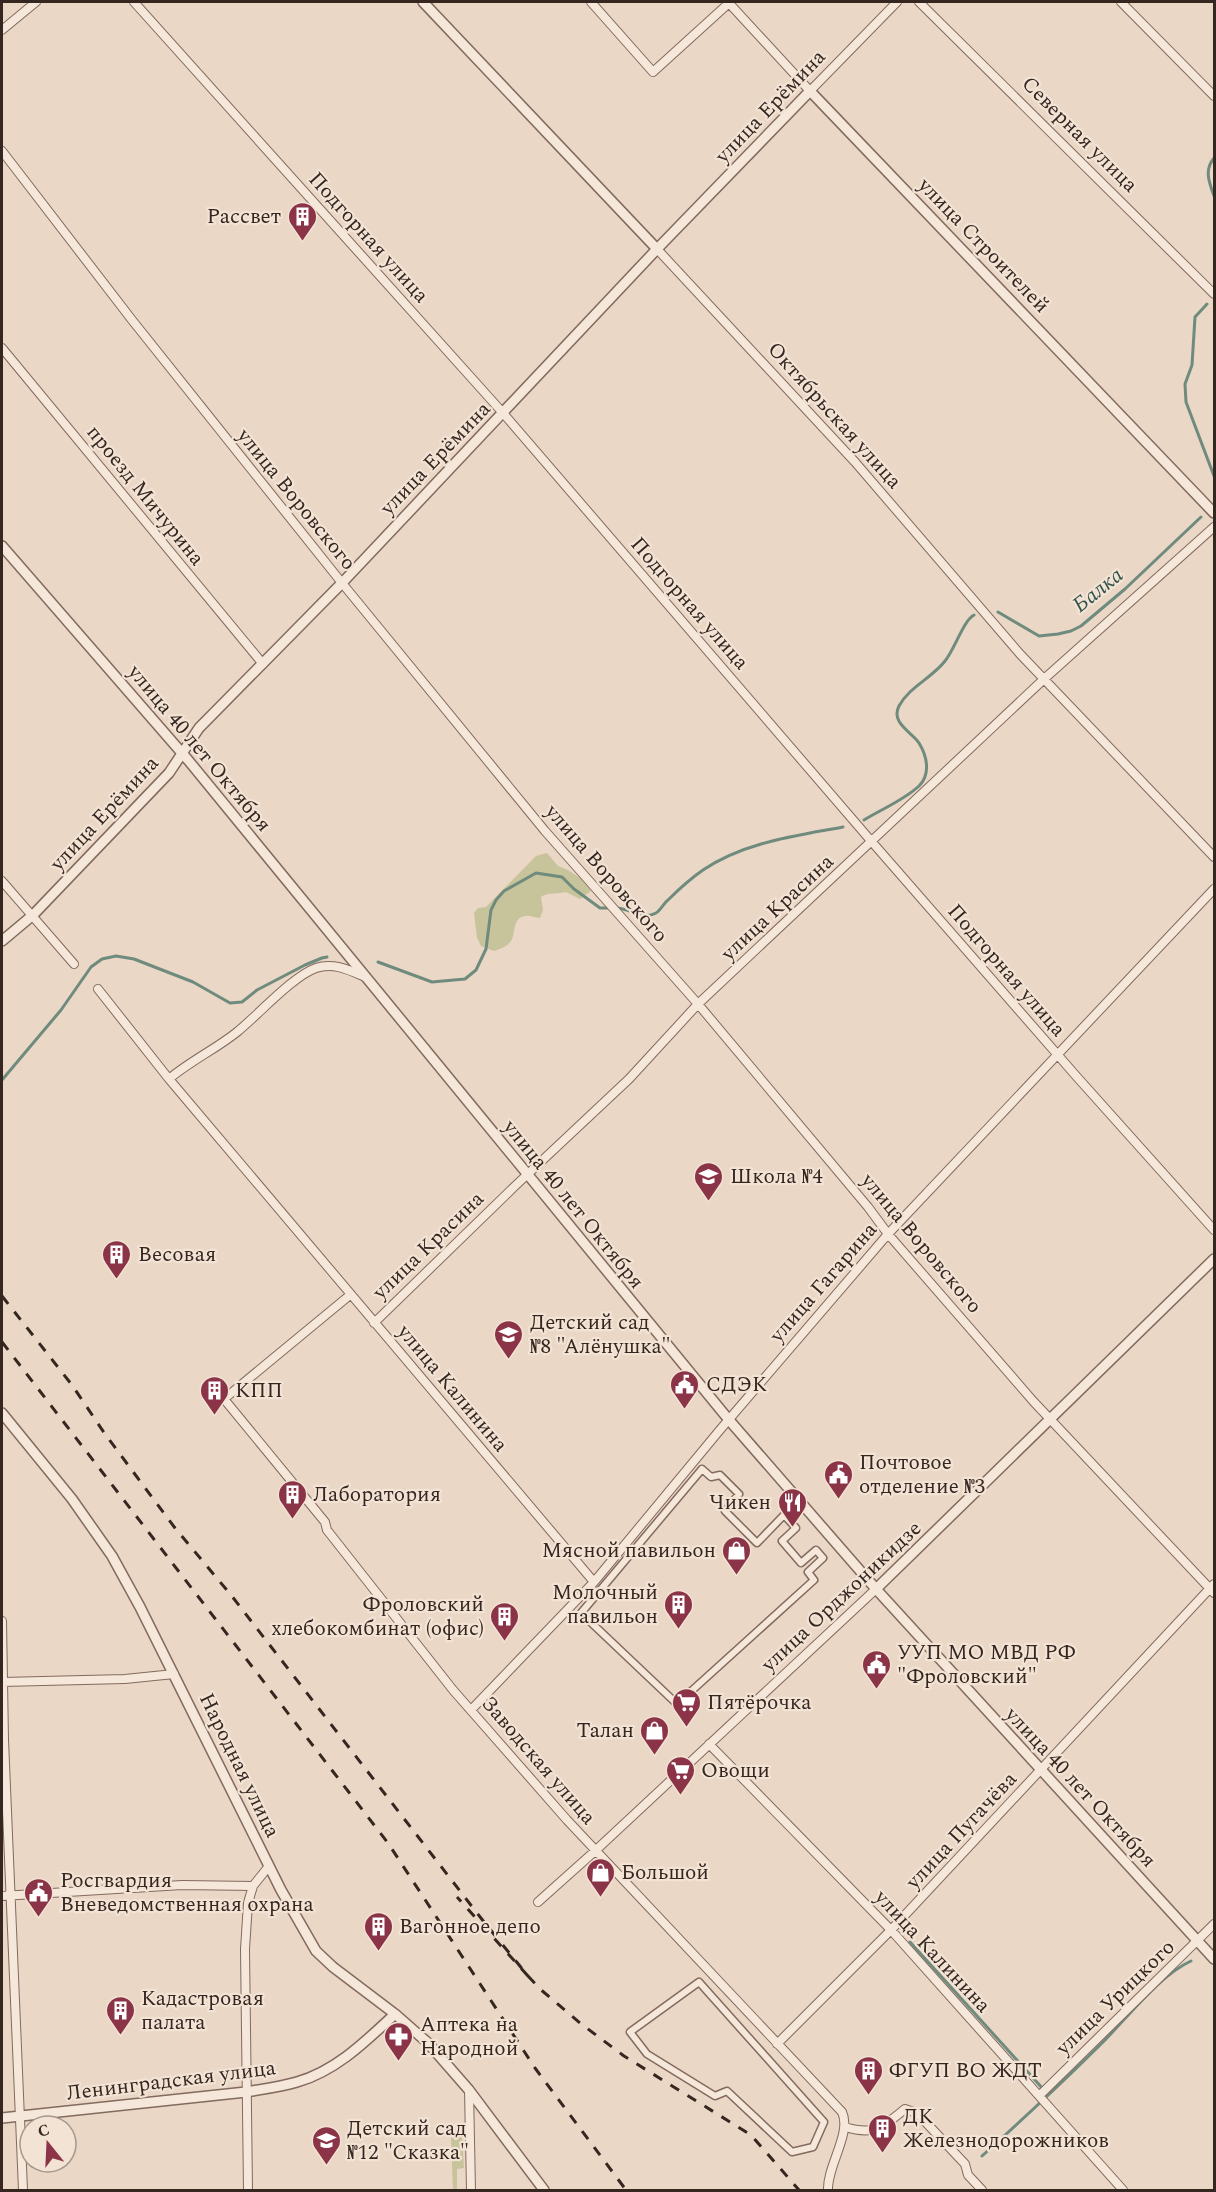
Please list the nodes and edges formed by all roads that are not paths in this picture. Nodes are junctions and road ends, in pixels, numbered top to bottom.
1 (36, 2) edge
2 (134, 2) edge
3 (423, 2) edge
4 (591, 2) edge
5 (729, 2) edge
6 (897, 2) edge
7 (919, 2) edge
8 (1121, 2) edge
9 (2, 30) edge
10 (810, 91) junction
11 (1215, 96) edge
12 (2, 151) edge
13 (657, 249) junction
14 (1215, 294) edge
15 (2, 348) edge
16 (503, 413) junction
17 (1215, 513) edge
18 (1215, 527) edge
19 (2, 546) edge
20 (342, 583) junction
21 (263, 664) junction
22 (1044, 679) junction
23 (182, 753) junction
24 (872, 842) junction
25 (1215, 857) edge
26 (2, 881) edge
27 (1215, 889) edge
28 (33, 915) junction
29 (2, 940) edge
30 (74, 964) dead end
31 (366, 978) junction
32 (98, 989) dead end
33 (698, 1005) junction
34 (1058, 1055) junction
35 (169, 1079) junction
36 (527, 1174) junction
37 (1215, 1230) edge
38 (888, 1234) junction
39 (1215, 1259) edge
40 (350, 1295) junction
41 (374, 1323) junction
42 (224, 1399) joint
43 (2, 1413) edge
44 (1051, 1419) junction
45 (729, 1420) junction
46 (816, 1550) joint
47 (594, 1582) junction
48 (1213, 1588) edge
49 (876, 1589) junction
50 (2, 1621) edge
51 (174, 1674) junction
52 (2, 1682) edge
53 (471, 1710) junction
54 (709, 1744) junction
55 (1041, 1771) junction
56 (595, 1851) junction
57 (269, 1866) junction
58 (254, 1886) junction
59 (11, 1895) junction
60 (2, 1896) edge
61 (538, 1902) dead end
62 (1215, 1924) edge
63 (891, 1930) junction
64 (1198, 1941) junction
65 (1215, 1959) edge
66 (395, 2014) junction
67 (777, 2044) junction
68 (469, 2090) junction
69 (246, 2092) junction
70 (1040, 2095) junction
71 (22, 2114) edge
72 (32, 2114) edge
73 (18, 2116) edge
74 (2, 2118) edge
75 (845, 2127) junction
76 (792, 2152) joint
77 (23, 2174) edge
78 (23, 2190) edge
79 (248, 2190) edge
80 (471, 2190) edge
81 (544, 2190) edge
82 (828, 2190) edge
83 (982, 2190) edge
84 (1123, 2190) edge

1 - 9 street
2 - 16 street, Подгорная улица
3 - 13 street, Октябрьская улица
4 - 5 street
5 - 10 street, улица Строителей
6 - 10 street, улица Ерёмина
7 - 14 street, Северная улица
8 - 11 street
10 - 13 street, улица Ерёмина
10 - 17 street, улица Строителей
12 - 20 street, улица Воровского
13 - 16 street, улица Ерёмина
13 - 22 street, Октябрьская улица
15 - 21 street, проезд Мичурина
16 - 20 street, улица Ерёмина
16 - 24 street, Подгорная улица
18 - 22 street, улица Красина
19 - 23 street, улица 40 лет Октября
20 - 21 street, улица Ерёмина
20 - 33 street, улица Воровского
21 - 23 street, улица Ерёмина
22 - 24 street, улица Красина
22 - 25 street, Октябрьская улица
23 - 28 street, улица Ерёмина
23 - 31 street, улица 40 лет Октября
24 - 33 street, улица Красина
24 - 34 street, Подгорная улица
26 - 28 street
27 - 34 street, улица Гагарина
28 - 29 street, улица Ерёмина
28 - 30 street
31 - 35 street
31 - 36 street, улица 40 лет Октября
32 - 35 street, улица Калинина
33 - 36 street, улица Красина
33 - 38 street, улица Воровского
34 - 37 street, Подгорная улица
34 - 38 street, улица Гагарина
35 - 40 street, улица Калинина
36 - 41 street, улица Красина
36 - 45 street, улица 40 лет Октября
38 - 44 street, улица Воровского
38 - 45 street, улица Гагарина
39 - 44 street, улица Орджоникидзе
40 - 41 street, улица Калинина
40 - 42 street, улица Красина
41 - 47 street, улица Калинина
42 - 53 street, Заводская улица
43 - 51 street, Народная улица
44 - 48 street, улица Воровского
44 - 49 street, улица Орджоникидзе
45 - 47 street, улица Гагарина
45 - 49 street, улица 40 лет Октября
46 - 46 street
47 - 53 street, улица Гагарина
48 - 55 street, улица Пугачёва
49 - 54 street, улица Орджоникидзе
49 - 55 street, улица 40 лет Октября
50 - 52 street
51 - 52 street
51 - 57 street, Народная улица
52 - 59 street
53 - 56 street, Заводская улица
54 - 56 street, улица Орджоникидзе
54 - 63 street, улица Калинина
55 - 63 street, улица Пугачёва
55 - 64 street, улица 40 лет Октября
56 - 61 street, улица Орджоникидзе
56 - 67 street, Заводская улица
57 - 58 street
57 - 66 street, Народная улица
58 - 59 street
58 - 69 street
59 - 60 street
59 - 71 street
62 - 64 street, улица Урицкого
63 - 67 street, улица Пугачёва
63 - 70 street, улица Калинина
64 - 65 street, улица 40 лет Октября
64 - 70 street, улица Урицкого
66 - 68 street, Народная улица
66 - 69 street, Ленинградская улица
67 - 75 street, Заводская улица
68 - 80 street
68 - 81 street, Народная улица
69 - 72 street, Ленинградская улица
69 - 79 street
70 - 84 street, улица Калинина
73 - 74 street, Ленинградская улица
75 - 82 street
75 - 83 street
76 - 76 street
77 - 78 street

